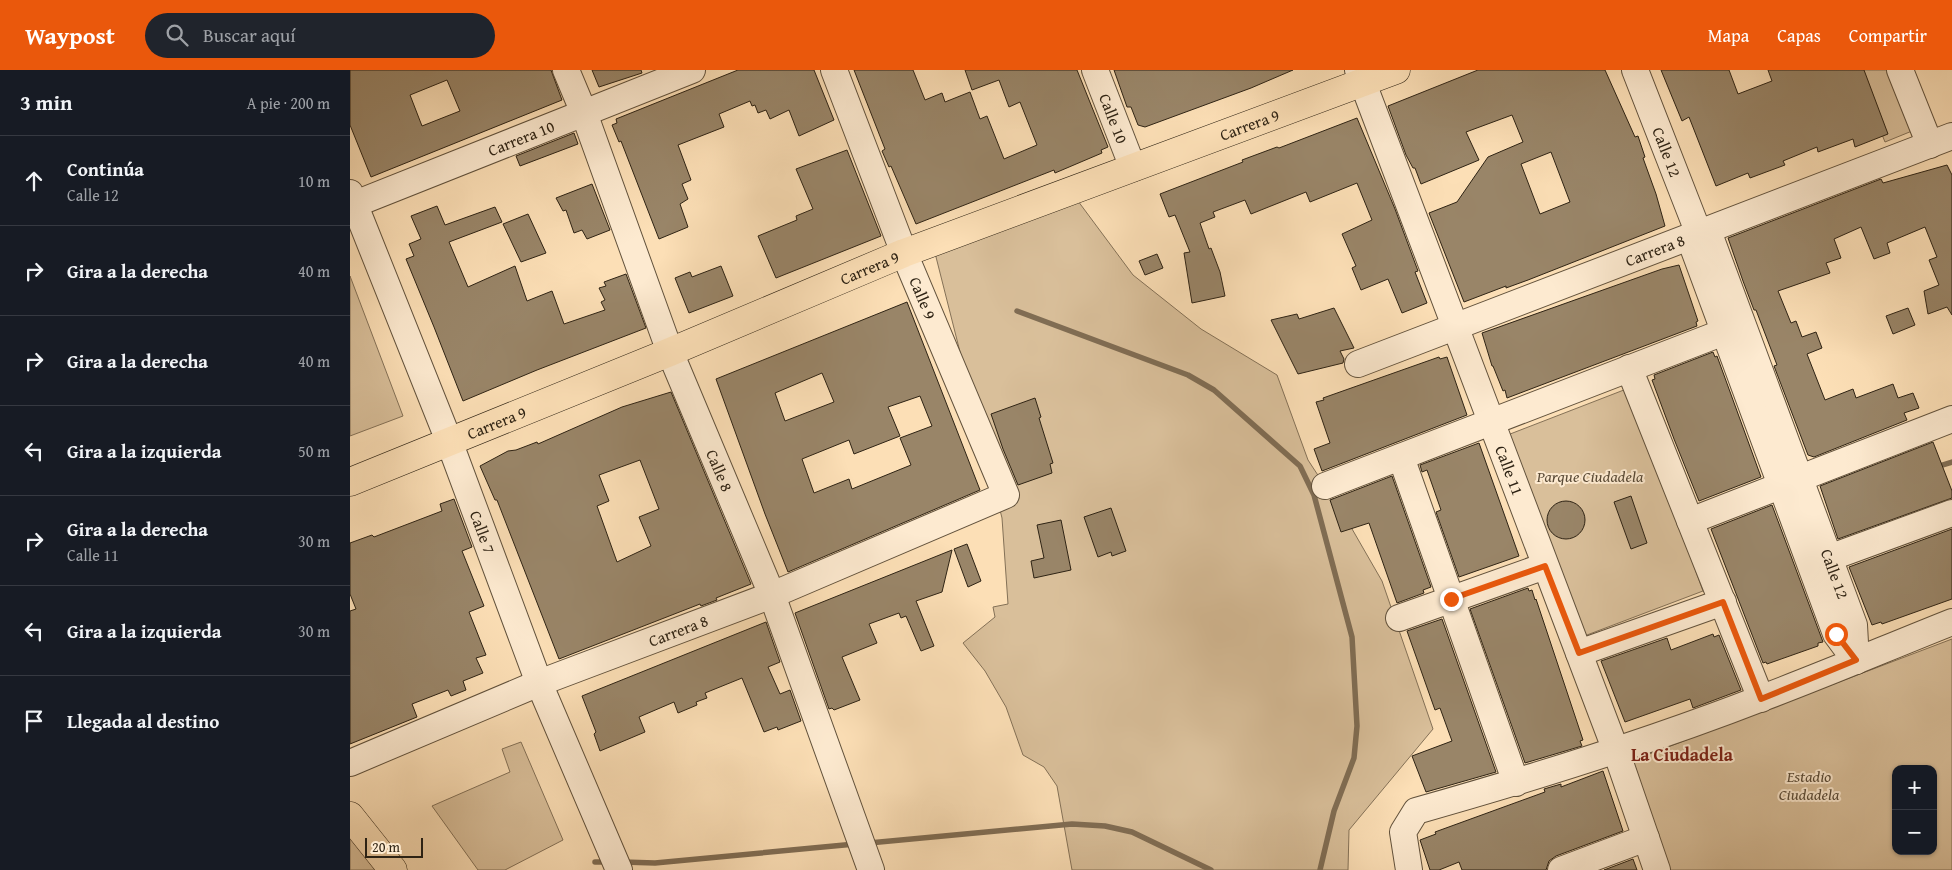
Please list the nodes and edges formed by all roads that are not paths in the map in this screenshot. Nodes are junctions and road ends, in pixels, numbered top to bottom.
1 (566, 70) edge
2 (692, 70) edge
3 (834, 70) edge
4 (1095, 70) edge
5 (1396, 70) edge
6 (1635, 70) edge
7 (1900, 70) edge
8 (1361, 76) edge
9 (584, 113) junction
10 (1941, 140) edge
11 (1133, 168) junction
12 (352, 201) edge
13 (1699, 234) junction
14 (904, 253) junction
15 (1456, 327) junction
16 (1724, 332) junction
17 (670, 352) junction
18 (1358, 364) dead end
19 (1629, 368) junction
20 (1952, 419) edge
21 (1491, 422) junction
22 (449, 441) junction
23 (1401, 457) junction
24 (350, 482) edge
25 (1790, 482) junction
26 (1324, 486) dead end
27 (1006, 495) joint
28 (1952, 513) edge
29 (1690, 521) junction
30 (1829, 558) junction
31 (1545, 566) junction
32 (772, 595) junction
33 (1451, 599) junction
34 (1723, 602) junction
35 (1399, 618) dead end
36 (1952, 622) edge
37 (1579, 653) junction
38 (1856, 660) junction
39 (539, 683) junction
40 (1761, 699) junction
41 (1616, 751) junction
42 (350, 764) edge
43 (1516, 783) junction
44 (350, 816) edge
45 (1646, 838) junction
46 (393, 870) edge
47 (619, 870) edge
48 (871, 870) edge
49 (1409, 870) edge
50 (1561, 870) edge
51 (1657, 870) edge

1 - 9 street, Calle 8
2 - 9 street, Carrera 10
3 - 14 street, Calle 9
4 - 11 street, Calle 10
5 - 8 main road, Carrera 9
6 - 13 street, Calle 12
7 - 10 street
8 - 11 main road, Carrera 9
8 - 15 street, Calle 11
9 - 12 street, Carrera 10
9 - 17 street, Calle 8
10 - 13 street, Carrera 8
11 - 14 main road, Carrera 9
12 - 22 street, Calle 7
13 - 15 street, Carrera 8
13 - 16 street, Calle 12
13 - 25 street, Calle 12
14 - 17 main road, Carrera 9
14 - 27 street, Calle 9
15 - 18 street, Carrera 8
15 - 21 street, Calle 11
16 - 19 street
16 - 25 street, Calle 12
17 - 22 main road, Carrera 9
17 - 32 street, Calle 8
19 - 21 street
19 - 29 street
20 - 25 street
21 - 23 street
21 - 31 street, Calle 11
22 - 24 main road, Carrera 9
22 - 39 street, Calle 7
23 - 26 street
23 - 33 street
25 - 29 street
25 - 30 street, Calle 12
25 - 38 street, Calle 12
27 - 32 street, Carrera 8
28 - 30 street
29 - 34 street
30 - 38 street, Calle 12
31 - 33 street
31 - 37 street, Calle 11
32 - 39 street, Carrera 8
32 - 48 street, Calle 8
33 - 35 street
33 - 43 street
34 - 37 street
34 - 40 street
36 - 38 street
37 - 41 street, Calle 11
38 - 40 street
39 - 42 street, Carrera 8
39 - 47 street, Calle 7
40 - 41 street
41 - 43 street
41 - 45 street, Calle 11
43 - 49 street
44 - 46 main road
45 - 50 street
45 - 51 street, Calle 11

